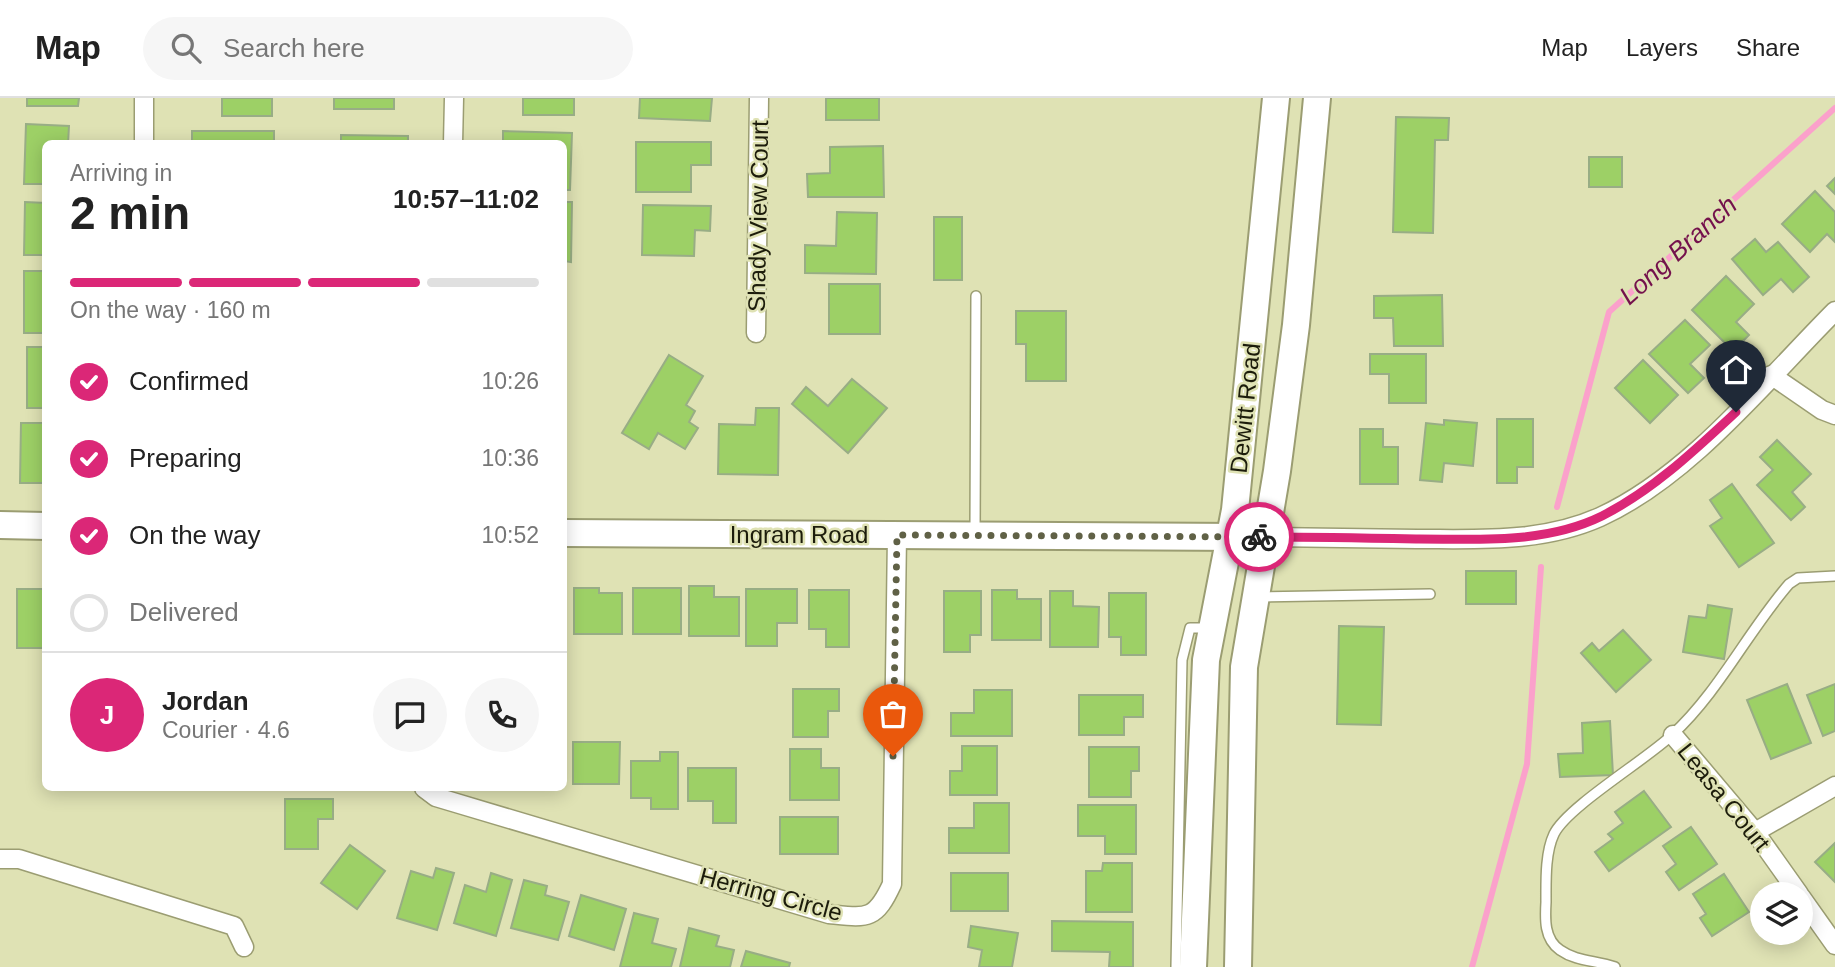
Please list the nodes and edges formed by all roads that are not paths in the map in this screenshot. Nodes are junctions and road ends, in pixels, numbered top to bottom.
1 (144, 98) edge
2 (454, 98) edge
3 (759, 98) edge
4 (1276, 98) edge
5 (1317, 98) edge
6 (144, 140) edge
7 (453, 140) edge
8 (976, 296) dead end
9 (1835, 311) edge
10 (757, 333) dead end
11 (1771, 375) junction
12 (1835, 415) edge
13 (0, 525) edge
14 (42, 526) edge
15 (567, 533) edge
16 (897, 535) junction
17 (975, 536) junction
18 (1228, 537) junction
19 (1268, 537) junction
20 (1835, 576) edge
21 (1430, 594) dead end
22 (1258, 597) junction
23 (1212, 628) junction
24 (1250, 632) junction
25 (1673, 735) junction
26 (1835, 786) edge
27 (428, 791) edge
28 (1755, 832) junction
29 (0, 859) edge
30 (1790, 882) edge
31 (1813, 915) edge
32 (1835, 946) edge
33 (244, 947) dead end
34 (1176, 967) edge
35 (1193, 967) edge
36 (1238, 967) edge
37 (1615, 967) edge

1 - 6 street
2 - 7 street
3 - 10 street, Shady View Court
4 - 18 main road, Dewitt Road
5 - 19 main road, Dewitt Road
8 - 17 lane
9 - 11 street, Ingram Road
11 - 12 street
11 - 19 street, Ingram Road
13 - 14 main road
15 - 16 main road, Ingram Road
16 - 17 main road, Ingram Road
16 - 27 street, Herring Circle
17 - 18 main road, Ingram Road
18 - 19 main road, Ingram Road
18 - 23 main road, Dewitt Road
19 - 22 main road, Dewitt Road
20 - 25 lane
21 - 22 lane
22 - 24 main road, Dewitt Road
23 - 24 main road
23 - 34 lane
23 - 35 main road, Dewitt Road
24 - 36 main road, Dewitt Road
25 - 28 street, Leasa Court
25 - 37 lane
26 - 28 street
28 - 30 street, Leasa Court
29 - 33 street
31 - 32 street, Leasa Court

